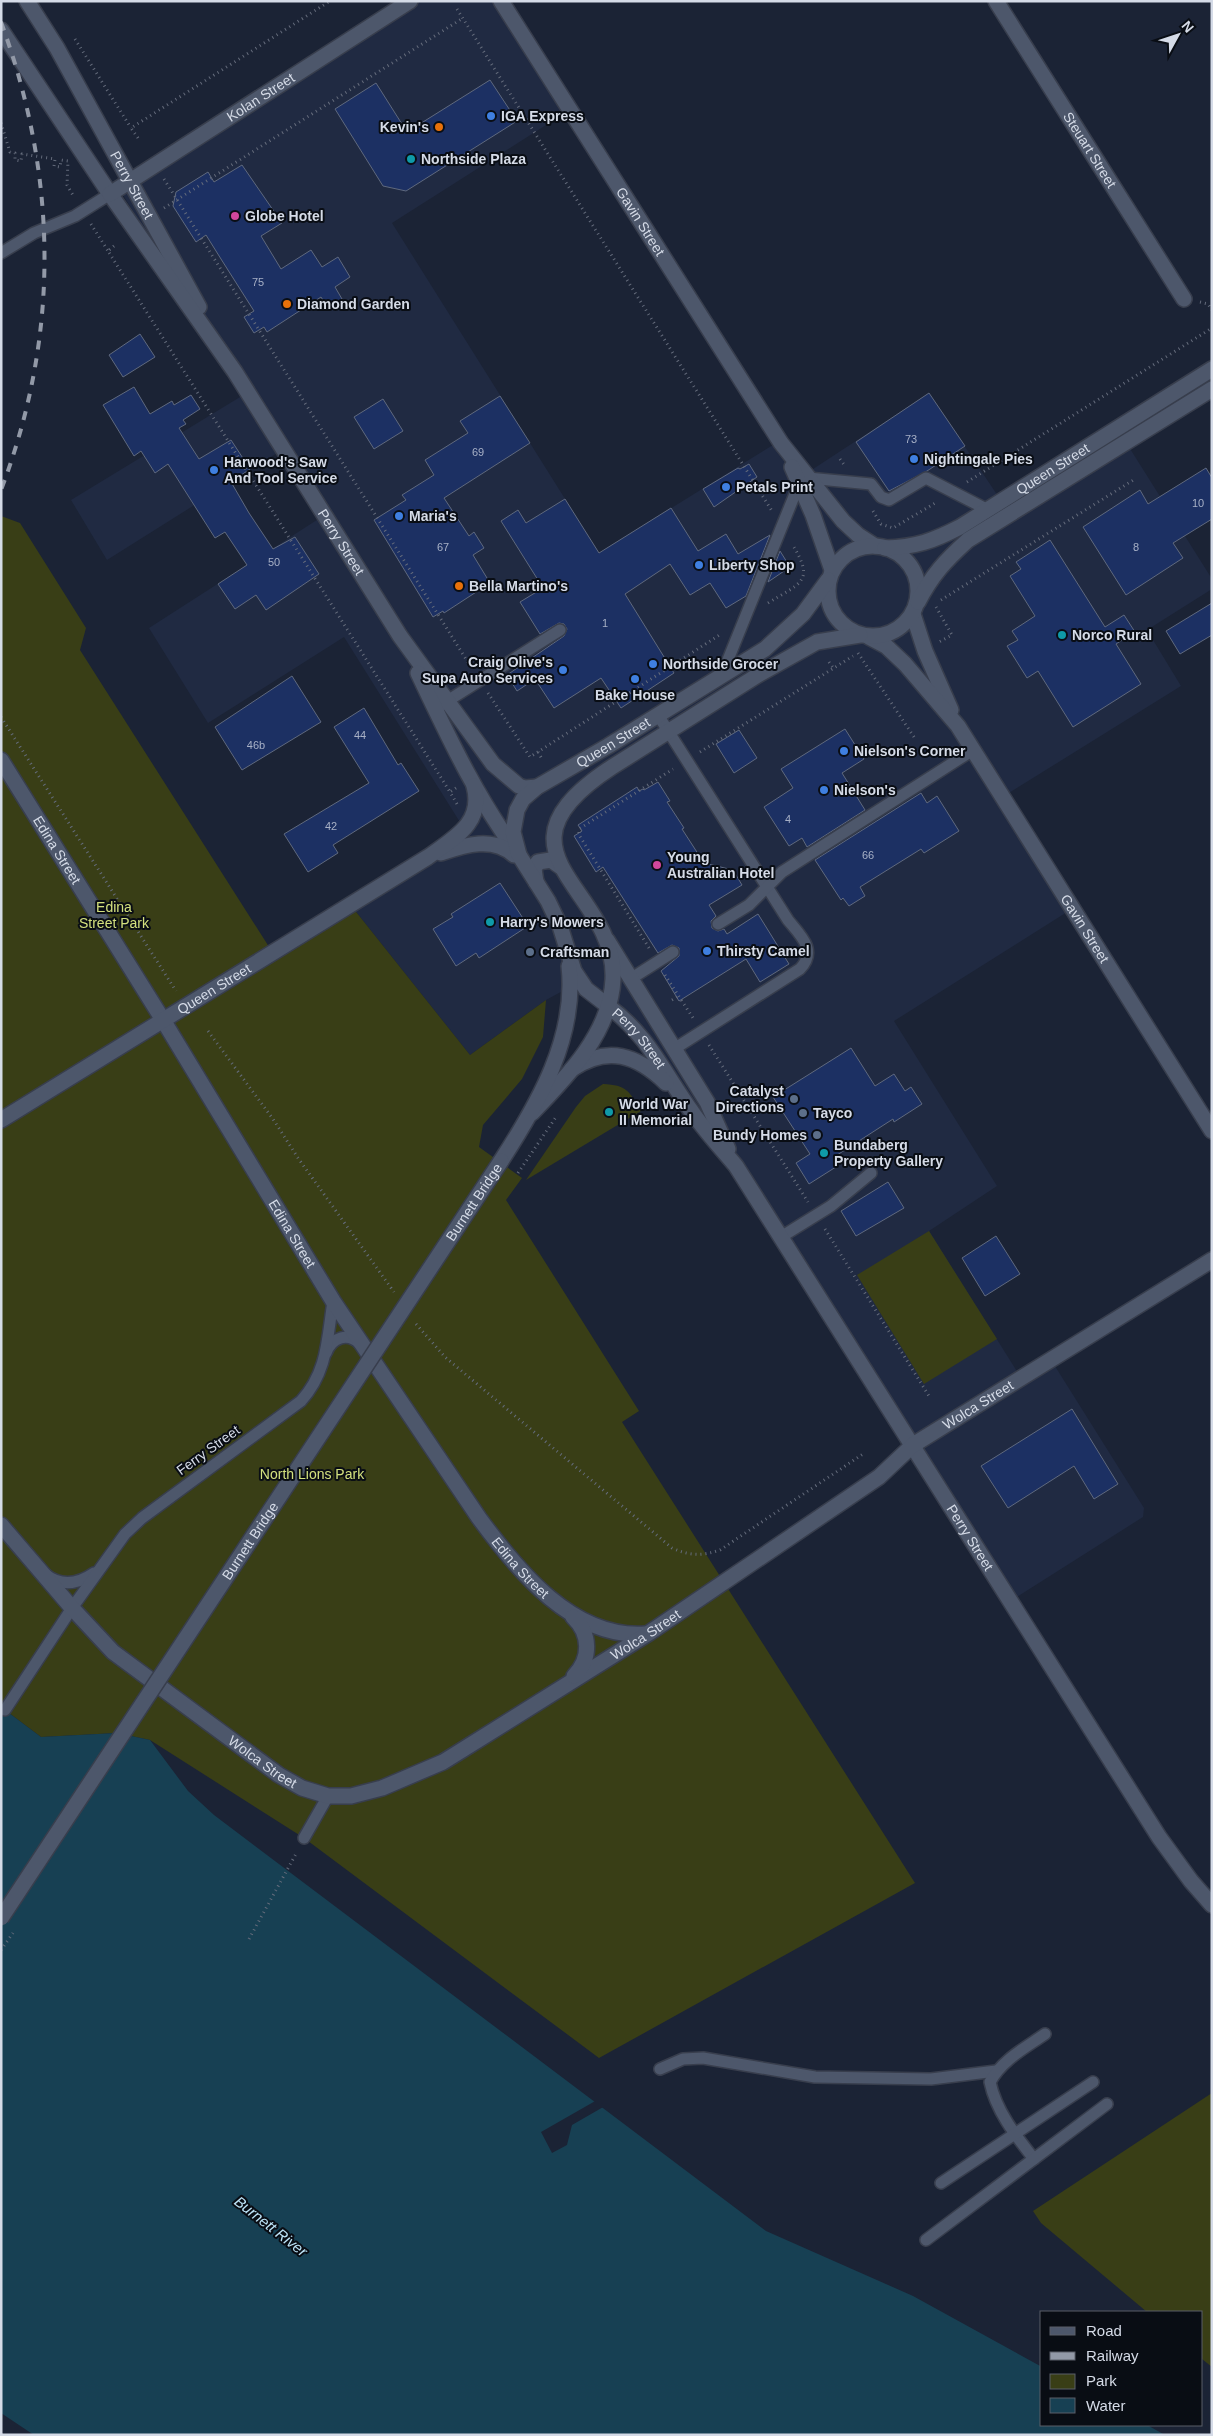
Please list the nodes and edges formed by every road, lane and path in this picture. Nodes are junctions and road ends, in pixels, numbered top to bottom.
1 (27, 1) edge
2 (330, 1) edge
3 (410, 1) edge
4 (501, 1) edge
5 (996, 1) edge
6 (457, 9) dead end
7 (463, 18) junction
8 (1, 30) edge
9 (73, 35) dead end
10 (1, 123) edge
11 (131, 128) junction
12 (138, 138) dead end
13 (164, 179) dead end
14 (130, 180) junction
15 (110, 194) junction
16 (177, 200) junction
17 (83, 211) junction
18 (159, 211) dead end
19 (114, 246) dead end
20 (108, 250) junction
21 (1, 253) edge
22 (1184, 299) dead end
23 (1212, 328) edge
24 (1212, 369) edge
25 (235, 372) junction
26 (1212, 389) edge
27 (1135, 479) dead end
28 (803, 481) junction
29 (953, 492) junction
30 (988, 510) junction
31 (913, 516) dead end
32 (782, 527) junction
33 (802, 547) dead end
34 (880, 547) junction
35 (797, 551) junction
36 (830, 575) junction
37 (915, 608) junction
38 (744, 619) junction
39 (560, 630) dead end
40 (864, 636) junction
41 (935, 645) dead end
42 (829, 662) dead end
43 (834, 669) junction
44 (721, 677) junction
45 (480, 681) junction
46 (441, 705) junction
47 (658, 716) junction
48 (1, 717) edge
49 (958, 726) junction
50 (668, 732) junction
51 (914, 737) dead end
52 (973, 750) junction
53 (538, 752) junction
54 (542, 759) dead end
55 (1, 760) edge
56 (686, 761) junction
57 (474, 786) junction
58 (537, 787) junction
59 (456, 788) dead end
60 (450, 792) junction
61 (462, 807) dead end
62 (518, 856) junction
63 (428, 857) junction
64 (561, 867) junction
65 (527, 869) junction
66 (536, 882) junction
67 (767, 887) junction
68 (718, 924) dead end
69 (606, 939) junction
70 (673, 952) dead end
71 (569, 962) junction
72 (658, 962) junction
73 (632, 978) junction
74 (176, 991) dead end
75 (679, 996) junction
76 (672, 1000) dead end
77 (608, 1006) junction
78 (163, 1020) junction
79 (208, 1032) dead end
80 (701, 1032) junction
81 (674, 1049) junction
82 (572, 1070) junction
83 (559, 1112) dead end
84 (532, 1113) junction
85 (692, 1113) junction
86 (1, 1120) edge
87 (1212, 1131) edge
88 (736, 1166) junction
89 (518, 1173) dead end
90 (871, 1173) dead end
91 (816, 1215) junction
92 (781, 1237) junction
93 (1212, 1260) edge
94 (398, 1298) dead end
95 (333, 1301) junction
96 (413, 1320) dead end
97 (368, 1353) junction
98 (323, 1359) junction
99 (929, 1396) dead end
100 (913, 1446) junction
101 (863, 1454) dead end
102 (1, 1525) edge
103 (105, 1563) junction
104 (36, 1566) junction
105 (72, 1608) junction
106 (563, 1608) junction
107 (649, 1633) junction
108 (561, 1688) junction
109 (5, 1710) dead end
110 (328, 1796) junction
111 (304, 1838) joint
112 (1212, 1905) edge
113 (1, 1918) edge
114 (249, 1939) dead end
115 (1045, 2034) dead end
116 (660, 2069) dead end
117 (996, 2071) junction
118 (1093, 2082) dead end
119 (1107, 2104) dead end
120 (1014, 2134) junction
121 (1034, 2159) junction
122 (941, 2183) dead end
123 (926, 2240) dead end

1 - 14 street, Perry Street
2 - 11 path
3 - 14 street, Kolan Street
4 - 28 street, Gavin Street
5 - 22 street, Steuart Street
6 - 7 path
7 - 16 path
7 - 32 path
8 - 15 street, Perry Street
9 - 11 path
10 - 17 path
11 - 12 path
13 - 16 path
14 - 15 street, Kolan Street
14 - 25 street, Perry Street
15 - 17 lane
15 - 25 street, Perry Street
16 - 18 path
16 - 45 path
17 - 20 path
17 - 21 lane
19 - 20 path
20 - 60 path
23 - 29 path
24 - 30 street, Queen Street
25 - 46 street, Perry Street
26 - 37 street, Queen Street
27 - 41 path
28 - 29 lane
28 - 32 lane
28 - 34 street, Gavin Street
28 - 36 street, Gavin Street
29 - 30 lane
29 - 31 path
30 - 34 street, Queen Street
32 - 35 path
32 - 38 lane
33 - 35 path
34 - 36 street
34 - 37 street
35 - 38 path
36 - 40 street
36 - 44 street, Queen Street
37 - 40 street
37 - 49 street, Gavin Street
38 - 44 lane
38 - 53 path
39 - 45 lane
40 - 49 street, Gavin Street
40 - 50 street, Queen Street
42 - 43 path
43 - 51 path
43 - 56 path
44 - 47 street, Queen Street
45 - 46 lane
45 - 53 path
46 - 57 street, Perry Street
46 - 58 street, Perry Street
47 - 50 lane
47 - 58 street, Queen Street
48 - 74 path
49 - 52 street, Gavin Street
50 - 56 lane
50 - 64 street, Queen Street
52 - 67 lane
52 - 87 street, Gavin Street
53 - 54 path
55 - 78 street, Edina Street
56 - 67 lane
56 - 72 path
57 - 62 street, Perry Street
57 - 63 street, Queen Street
58 - 62 street, Queen Street
59 - 60 path
60 - 61 path
62 - 65 street, Queen Street
63 - 65 street, Queen Street
63 - 78 street, Queen Street
64 - 66 street
64 - 69 street, Perry Street
65 - 66 street, Queen Street
66 - 71 street, Perry Street
67 - 68 lane
67 - 80 lane
69 - 73 street, Perry Street
69 - 77 street, Burnett Bridge
70 - 72 lane
71 - 77 street, Perry Street
71 - 84 street, Burnett Bridge
72 - 73 lane
72 - 75 path
73 - 81 street, Perry Street
75 - 76 path
75 - 80 path
77 - 82 street, Burnett Bridge
77 - 85 street, Perry Street
78 - 86 street, Queen Street
78 - 95 street, Edina Street
79 - 94 path
80 - 81 lane
80 - 91 path
81 - 88 street, Perry Street
82 - 84 street, Burnett Bridge
82 - 85 street
83 - 89 path
84 - 113 street, Burnett Bridge, bridge
85 - 88 street, Perry Street
88 - 92 street, Perry Street
90 - 91 lane
91 - 92 lane
91 - 99 path
92 - 100 street, Perry Street
93 - 100 street, Wolca Street
95 - 97 street, Edina Street
95 - 98 lane, Ferry Street
96 - 101 path
97 - 98 lane, Ferry Street
97 - 106 street, Edina Street
98 - 103 lane, Ferry Street
100 - 107 street, Wolca Street
100 - 112 street, Perry Street
102 - 104 street
103 - 104 lane, Ferry Street
103 - 105 lane, Ferry Street
104 - 105 street
105 - 109 lane, Ferry Street
105 - 110 street, Wolca Street
106 - 107 street, Edina Street
106 - 108 street
107 - 108 street, Wolca Street
108 - 110 street, Wolca Street
110 - 111 lane
111 - 114 path
115 - 117 lane
116 - 117 lane
117 - 120 lane
118 - 120 lane
119 - 121 lane
120 - 121 lane
120 - 122 lane
121 - 123 lane

